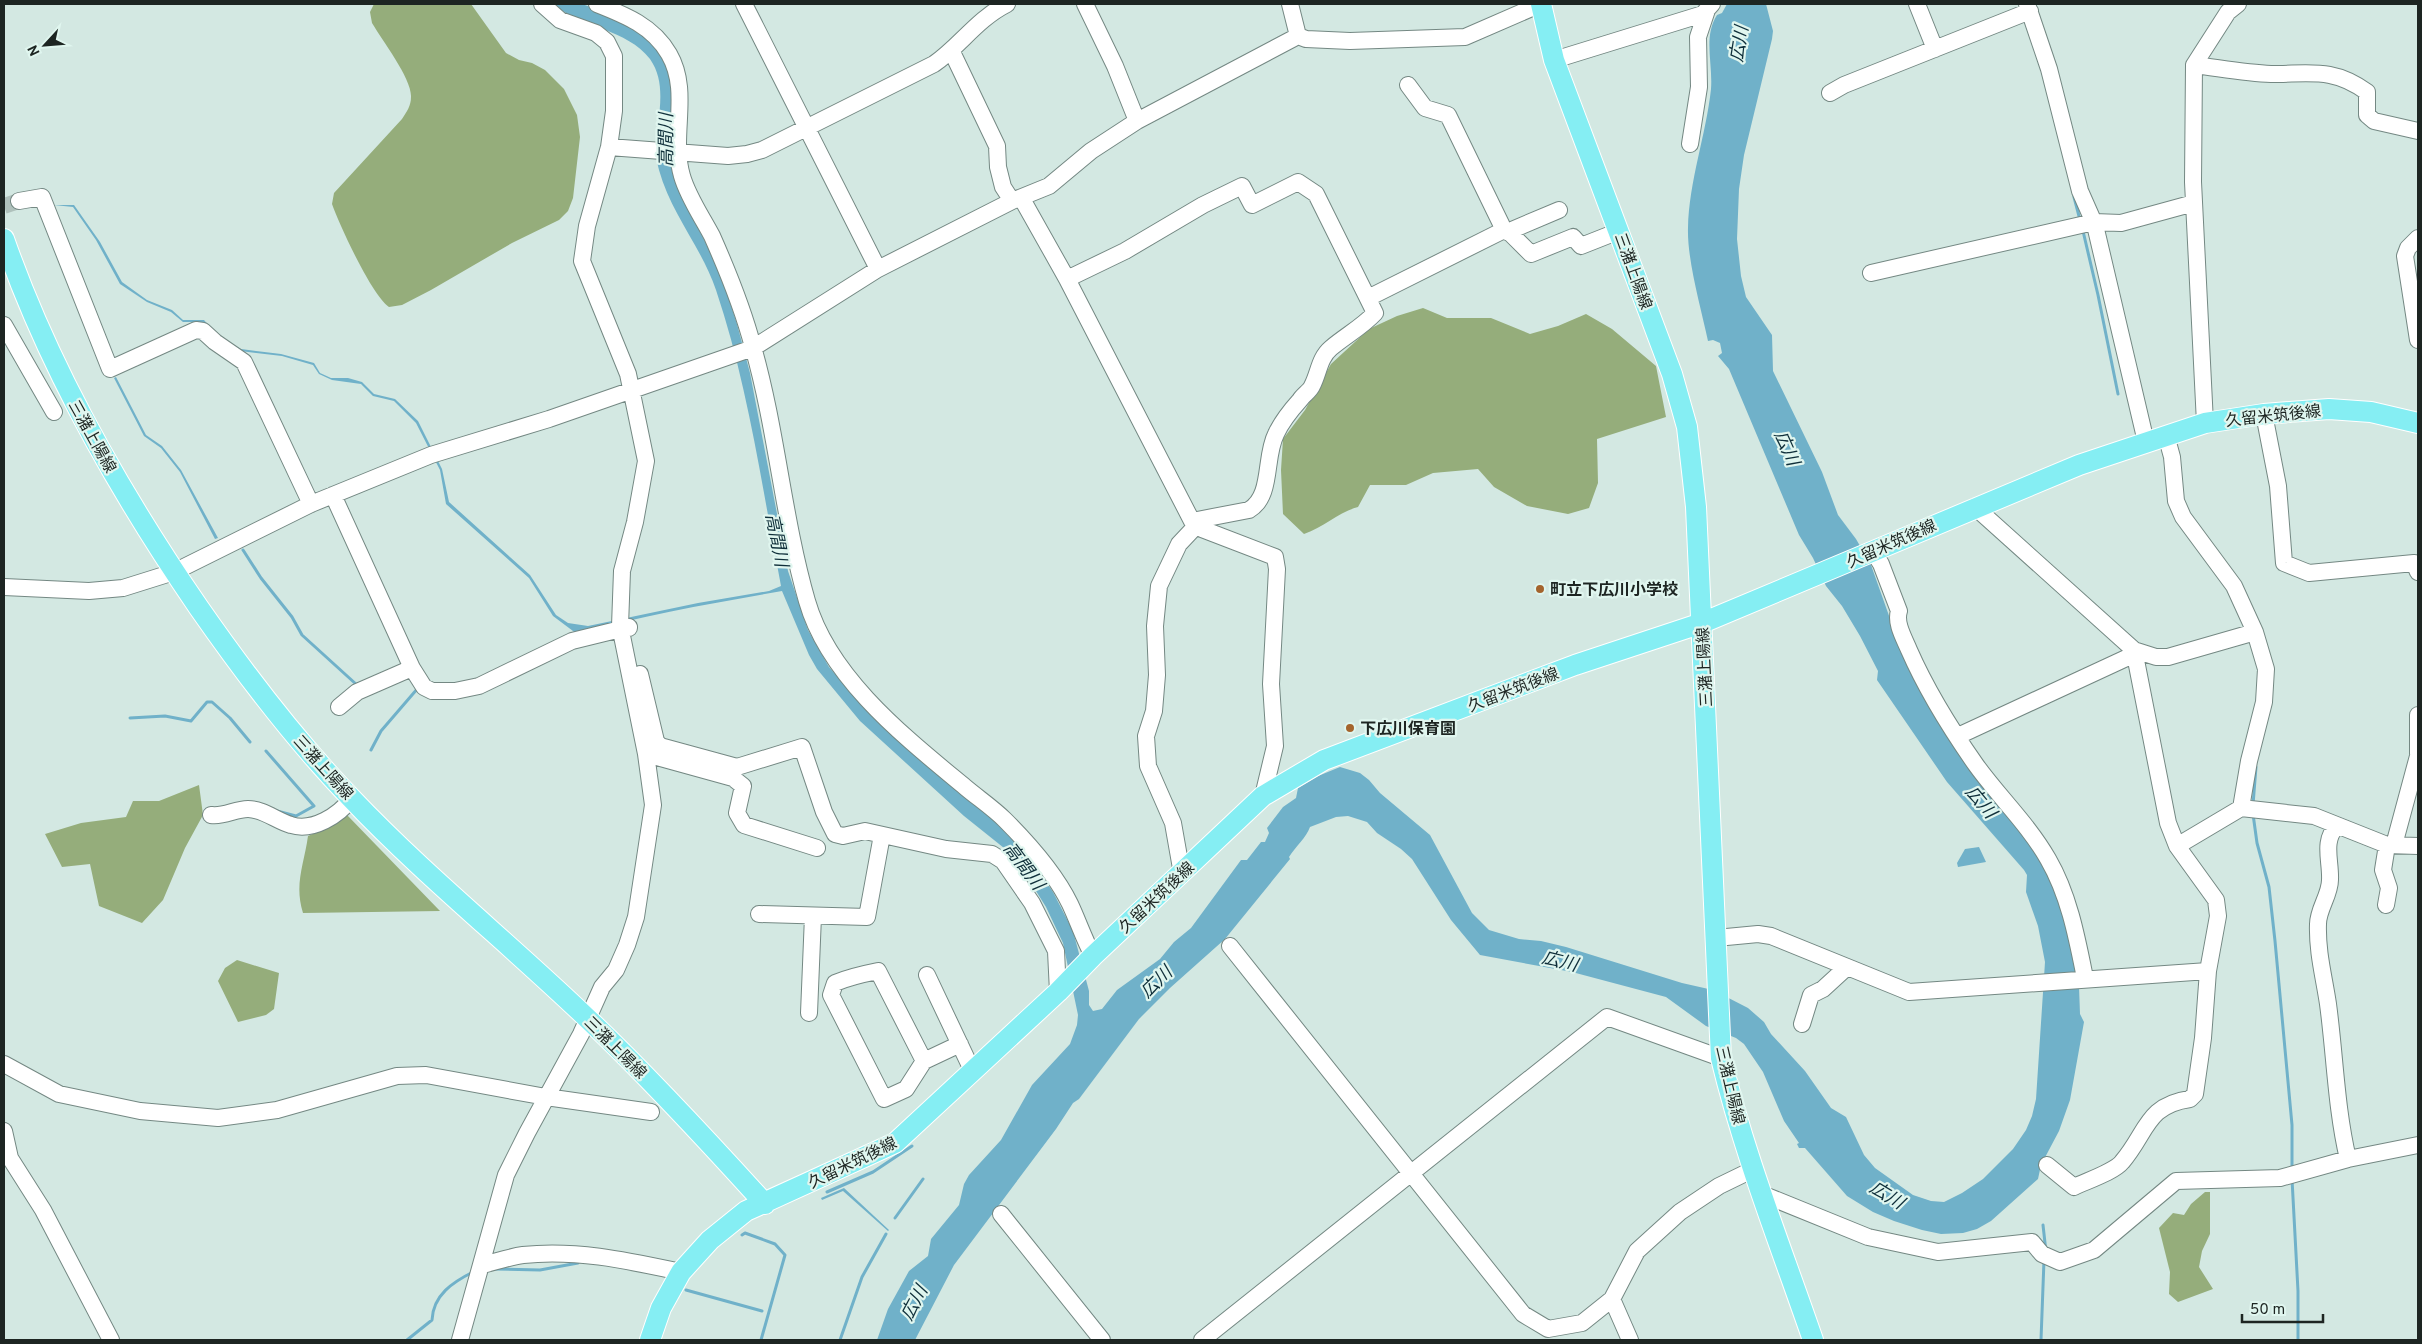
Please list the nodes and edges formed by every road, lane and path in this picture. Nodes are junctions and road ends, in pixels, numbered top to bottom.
1 (542, 4) edge
2 (597, 4) edge
3 (744, 4) edge
4 (1006, 4) edge
5 (1085, 4) edge
6 (1290, 4) edge
7 (1541, 4) edge
8 (1917, 4) edge
9 (1710, 7) edge
10 (2231, 7) edge
11 (2026, 10) edge
12 (1298, 36) junction
13 (1935, 48) junction
14 (952, 52) junction
15 (1554, 60) junction
16 (2194, 65) junction
17 (1408, 85) dead end
18 (1830, 92) dead end
19 (1137, 121) junction
20 (806, 128) junction
21 (2418, 131) edge
22 (1690, 144) dead end
23 (609, 147) junction
24 (675, 152) junction
25 (1017, 200) junction
26 (19, 201) tunnel mouth
27 (2194, 203) junction
28 (1560, 210) dead end
29 (2086, 224) junction
30 (1506, 231) junction
31 (1619, 231) junction
32 (2418, 238) edge
33 (4, 239) edge
34 (878, 270) junction
35 (1871, 273) dead end
36 (1067, 279) junction
37 (1368, 298) junction
38 (4, 325) edge
39 (2418, 340) edge
40 (753, 348) junction
41 (630, 390) junction
42 (54, 412) dead end
43 (2264, 414) junction
44 (2205, 423) junction
45 (2418, 423) edge
46 (2166, 435) junction
47 (2146, 442) junction
48 (333, 495) junction
49 (311, 504) junction
50 (1975, 507) junction
51 (1197, 525) junction
52 (1871, 552) junction
53 (174, 572) junction
54 (2418, 572) edge
55 (4, 587) edge
56 (1702, 623) junction
57 (620, 625) junction
58 (2255, 632) junction
59 (2134, 652) junction
60 (410, 664) junction
61 (339, 707) dead end
62 (2418, 715) edge
63 (1958, 736) junction
64 (646, 754) junction
65 (2418, 755) edge
66 (1263, 796) junction
67 (352, 799) junction
68 (2241, 808) junction
69 (211, 815) dead end
70 (2337, 826) junction
71 (882, 835) junction
72 (2390, 845) junction
73 (2177, 846) junction
74 (2418, 846) edge
75 (817, 848) dead end
76 (1182, 874) junction
77 (2386, 905) dead end
78 (758, 914) dead end
79 (813, 916) junction
80 (1716, 938) junction
81 (1230, 946) dead end
82 (1090, 958) junction
83 (1847, 967) junction
84 (2208, 971) junction
85 (927, 975) dead end
86 (2082, 978) junction
87 (1062, 988) junction
88 (809, 1013) dead end
89 (589, 1019) junction
90 (1802, 1024) dead end
91 (960, 1044) junction
92 (1721, 1052) junction
93 (924, 1061) junction
94 (4, 1064) edge
95 (972, 1070) junction
96 (546, 1097) junction
97 (651, 1112) dead end
98 (4, 1131) edge
99 (2418, 1145) edge
100 (2348, 1159) junction
101 (2048, 1165) dead end
102 (1754, 1169) junction
103 (1410, 1173) junction
104 (1762, 1194) junction
105 (765, 1204) junction
106 (1002, 1214) dead end
107 (482, 1265) junction
108 (681, 1272) junction
109 (1612, 1299) junction
110 (1546, 1335) edge
111 (111, 1340) edge
112 (460, 1340) edge
113 (650, 1340) edge
114 (1102, 1340) edge
115 (1202, 1340) edge
116 (1630, 1340) edge
117 (1813, 1340) edge

1 - 23 street
2 - 24 street
3 - 20 street
4 - 14 street
5 - 19 street
6 - 12 street
7 - 12 street
7 - 15 main road, 三潴上陽線
8 - 13 street
9 - 15 street
9 - 22 street
10 - 16 street
11 - 13 street
11 - 29 street
12 - 19 street
13 - 18 street
14 - 20 street
14 - 25 street
15 - 31 main road, 三潴上陽線
16 - 21 street
16 - 27 street
17 - 30 street
19 - 25 street
20 - 24 street
20 - 34 street
23 - 24 street
23 - 41 street
24 - 40 street
25 - 34 street
25 - 36 street
26 - 49 street
27 - 29 street
27 - 44 street
28 - 30 street
29 - 35 street
29 - 47 street
30 - 31 street
30 - 37 street
31 - 56 main road, 三潴上陽線
32 - 39 street
33 - 53 main road, 三潴上陽線
34 - 40 street
36 - 37 street
36 - 51 street
37 - 51 street
38 - 42 street
40 - 41 street
40 - 82 street
41 - 48 street
41 - 57 street
43 - 44 main road, 久留米筑後線
43 - 45 main road, 久留米筑後線
43 - 54 street
44 - 46 main road, 久留米筑後線
46 - 47 main road, 久留米筑後線
46 - 58 street
47 - 50 main road, 久留米筑後線
48 - 49 street
48 - 60 street
49 - 53 street
50 - 52 main road, 久留米筑後線
50 - 59 street
51 - 66 street
51 - 76 street
52 - 56 main road, 久留米筑後線
52 - 63 street
53 - 55 street
53 - 67 main road, 三潴上陽線
56 - 66 main road, 久留米筑後線
56 - 80 main road, 三潴上陽線
57 - 60 street
57 - 64 street
57 - 71 street
58 - 59 street
58 - 68 street
59 - 63 street
59 - 73 street
60 - 61 street
62 - 65 street
63 - 86 street
64 - 75 street
64 - 89 street
65 - 72 street
66 - 76 main road, 久留米筑後線
67 - 69 street
67 - 89 main road, 三潴上陽線
68 - 70 street
68 - 73 street
70 - 72 street
70 - 100 street
71 - 79 street
71 - 87 street
72 - 74 street
72 - 77 street
73 - 84 street
76 - 82 main road, 久留米筑後線
78 - 79 street
79 - 88 street
80 - 83 street
80 - 92 main road, 三潴上陽線
81 - 103 street
82 - 87 main road, 久留米筑後線
83 - 86 street
83 - 90 street
84 - 86 street
84 - 101 street
85 - 91 street
87 - 95 main road, 久留米筑後線
89 - 96 street
89 - 105 main road, 三潴上陽線
91 - 93 street
91 - 95 street
92 - 102 main road, 三潴上陽線
92 - 103 street
93 - 93 street
94 - 96 street
95 - 105 main road, 久留米筑後線
96 - 97 street
96 - 107 street
98 - 111 street
99 - 100 street
100 - 104 street
102 - 104 main road, 三潴上陽線
102 - 109 street
103 - 110 street
103 - 115 street
104 - 117 main road, 三潴上陽線
105 - 108 main road, 久留米筑後線
106 - 114 street
107 - 108 street
107 - 112 street
108 - 113 main road, 久留米筑後線
109 - 110 street
109 - 116 street

